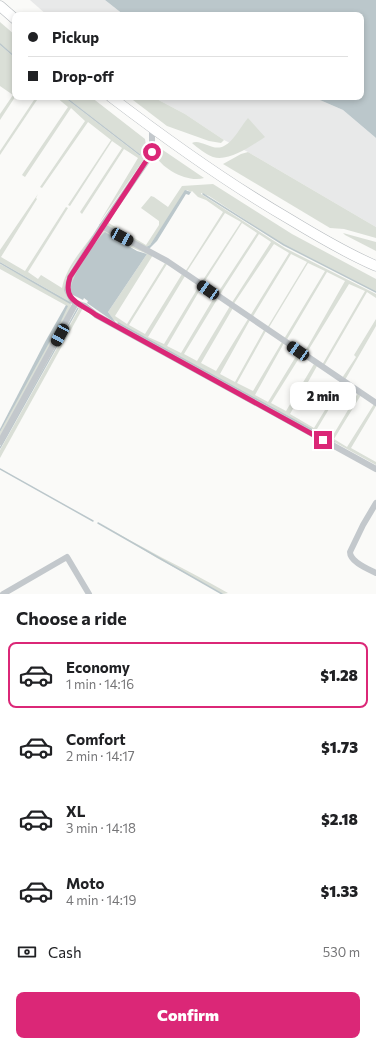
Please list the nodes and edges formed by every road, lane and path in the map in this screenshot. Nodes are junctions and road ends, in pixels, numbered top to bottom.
1 (0, 6) edge
2 (12, 16) edge
3 (115, 100) edge
4 (152, 129) junction
5 (102, 226) junction
6 (376, 266) edge
7 (76, 303) junction
8 (376, 404) edge
9 (0, 442) edge
10 (376, 469) edge
11 (376, 503) edge
12 (376, 573) edge
13 (4, 594) edge
14 (89, 594) edge

1 - 2 highway
3 - 4 highway
4 - 5 street
4 - 6 highway
5 - 7 street
5 - 8 street
7 - 9 street
7 - 10 street
11 - 12 street
13 - 14 street

